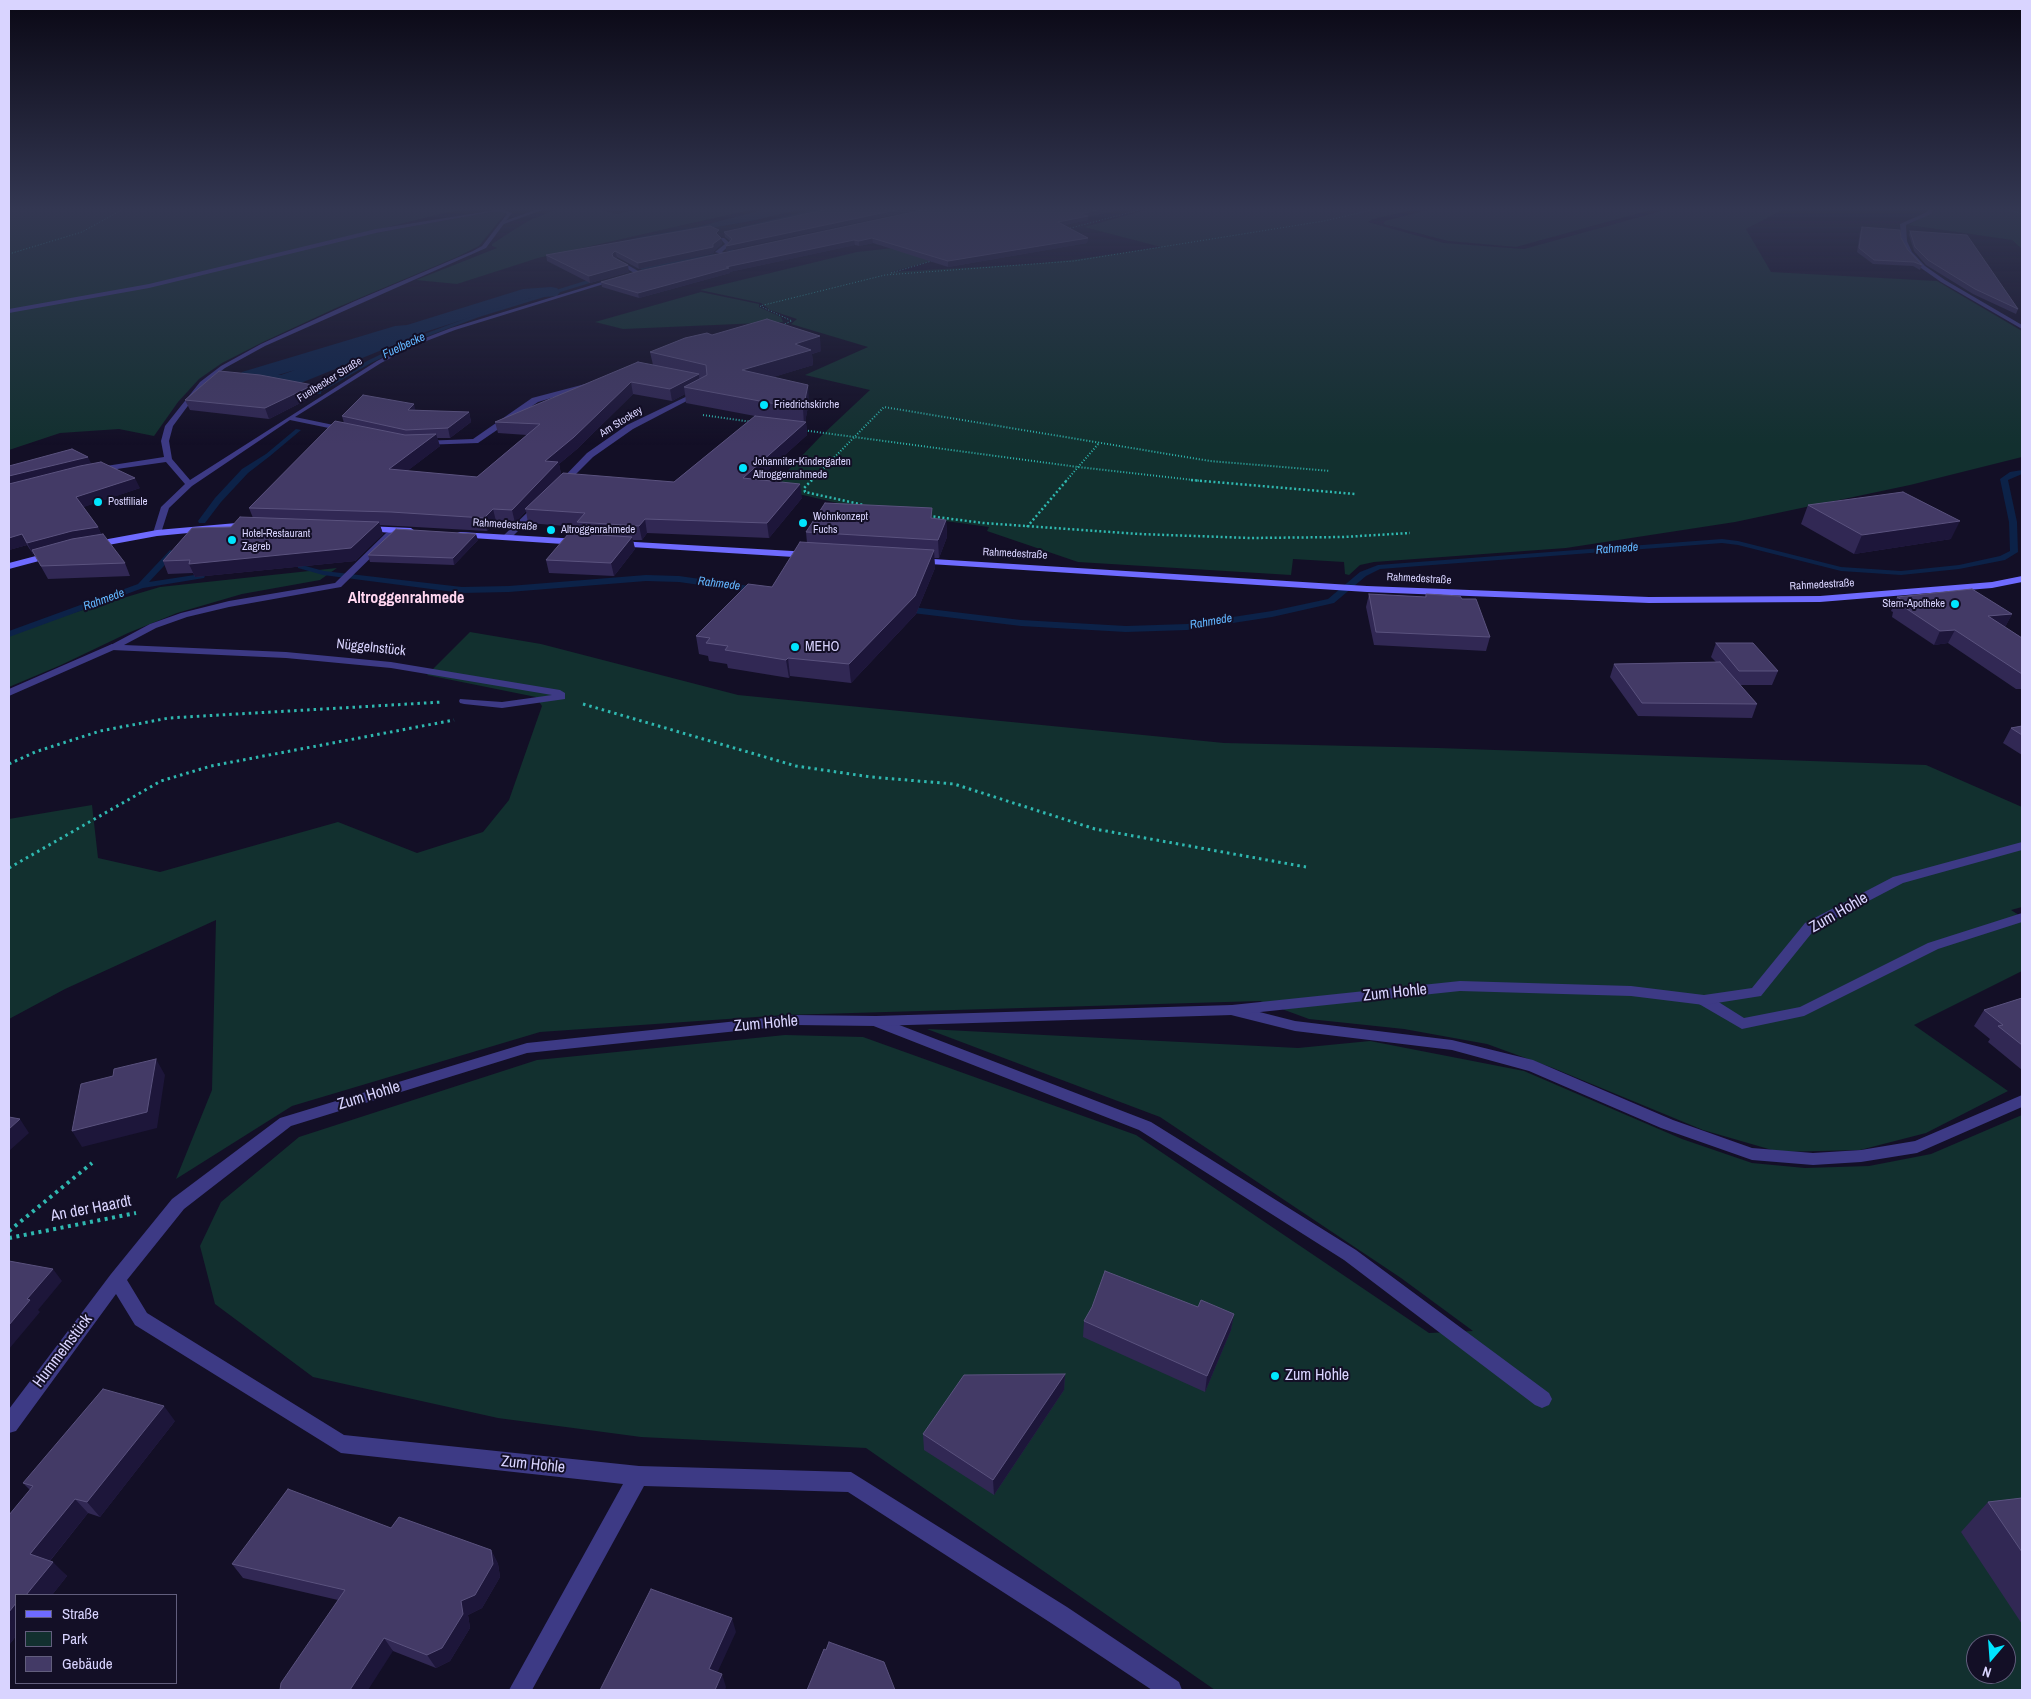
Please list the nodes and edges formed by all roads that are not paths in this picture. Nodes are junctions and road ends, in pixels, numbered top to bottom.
1 (147, 286) edge
2 (393, 286) edge
3 (592, 286) edge
4 (1952, 286) edge
5 (9, 311) edge
6 (2022, 327) edge
7 (596, 384) edge
8 (705, 384) edge
9 (289, 418) junction
10 (354, 432) edge
11 (409, 443) edge
12 (168, 459) junction
13 (84, 472) edge
14 (189, 484) junction
15 (555, 490) edge
16 (541, 504) edge
17 (261, 525) edge
18 (359, 529) edge
19 (395, 530) junction
20 (423, 532) edge
21 (157, 533) junction
22 (450, 534) edge
23 (506, 538) junction
24 (589, 543) edge
25 (607, 544) edge
26 (86, 546) edge
27 (60, 552) edge
28 (817, 555) edge
29 (904, 560) edge
30 (9, 566) edge
31 (2022, 579) edge
32 (112, 647) junction
33 (9, 693) edge
34 (464, 701) road end
35 (2022, 846) edge
36 (2022, 917) edge
37 (1704, 1000) junction
38 (1232, 1010) junction
39 (876, 1021) junction
40 (2022, 1101) edge
41 (118, 1279) junction
42 (1542, 1399) dead end
43 (9, 1424) edge
44 (639, 1476) junction
45 (520, 1690) edge
46 (1171, 1690) edge

1 - 5 street
2 - 12 street
3 - 9 street, Fuelbecker Straße
4 - 6 street
7 - 11 street
8 - 15 street, Am Stockey
9 - 10 street
9 - 14 street, Fuelbecker Straße
12 - 13 street
12 - 14 street
14 - 21 street, Fuelbecker Straße
16 - 23 street
17 - 21 main road
18 - 19 main road
19 - 20 main road
19 - 32 street, Nüggelnstück
21 - 26 main road
22 - 23 main road, Rahmedestraße
23 - 24 main road, Rahmedestraße
25 - 28 main road
27 - 30 main road
29 - 31 main road, Rahmedestraße
32 - 33 street, Nüggelnstück
32 - 34 street, Nüggelnstück
35 - 37 street, Zum Hohle
36 - 37 street
37 - 38 street, Zum Hohle
38 - 39 street, Zum Hohle
38 - 40 street
39 - 41 street, Zum Hohle
39 - 42 street
41 - 43 street, Hummelnstück
41 - 44 street, Zum Hohle
44 - 45 street
44 - 46 street, Zum Hohle

